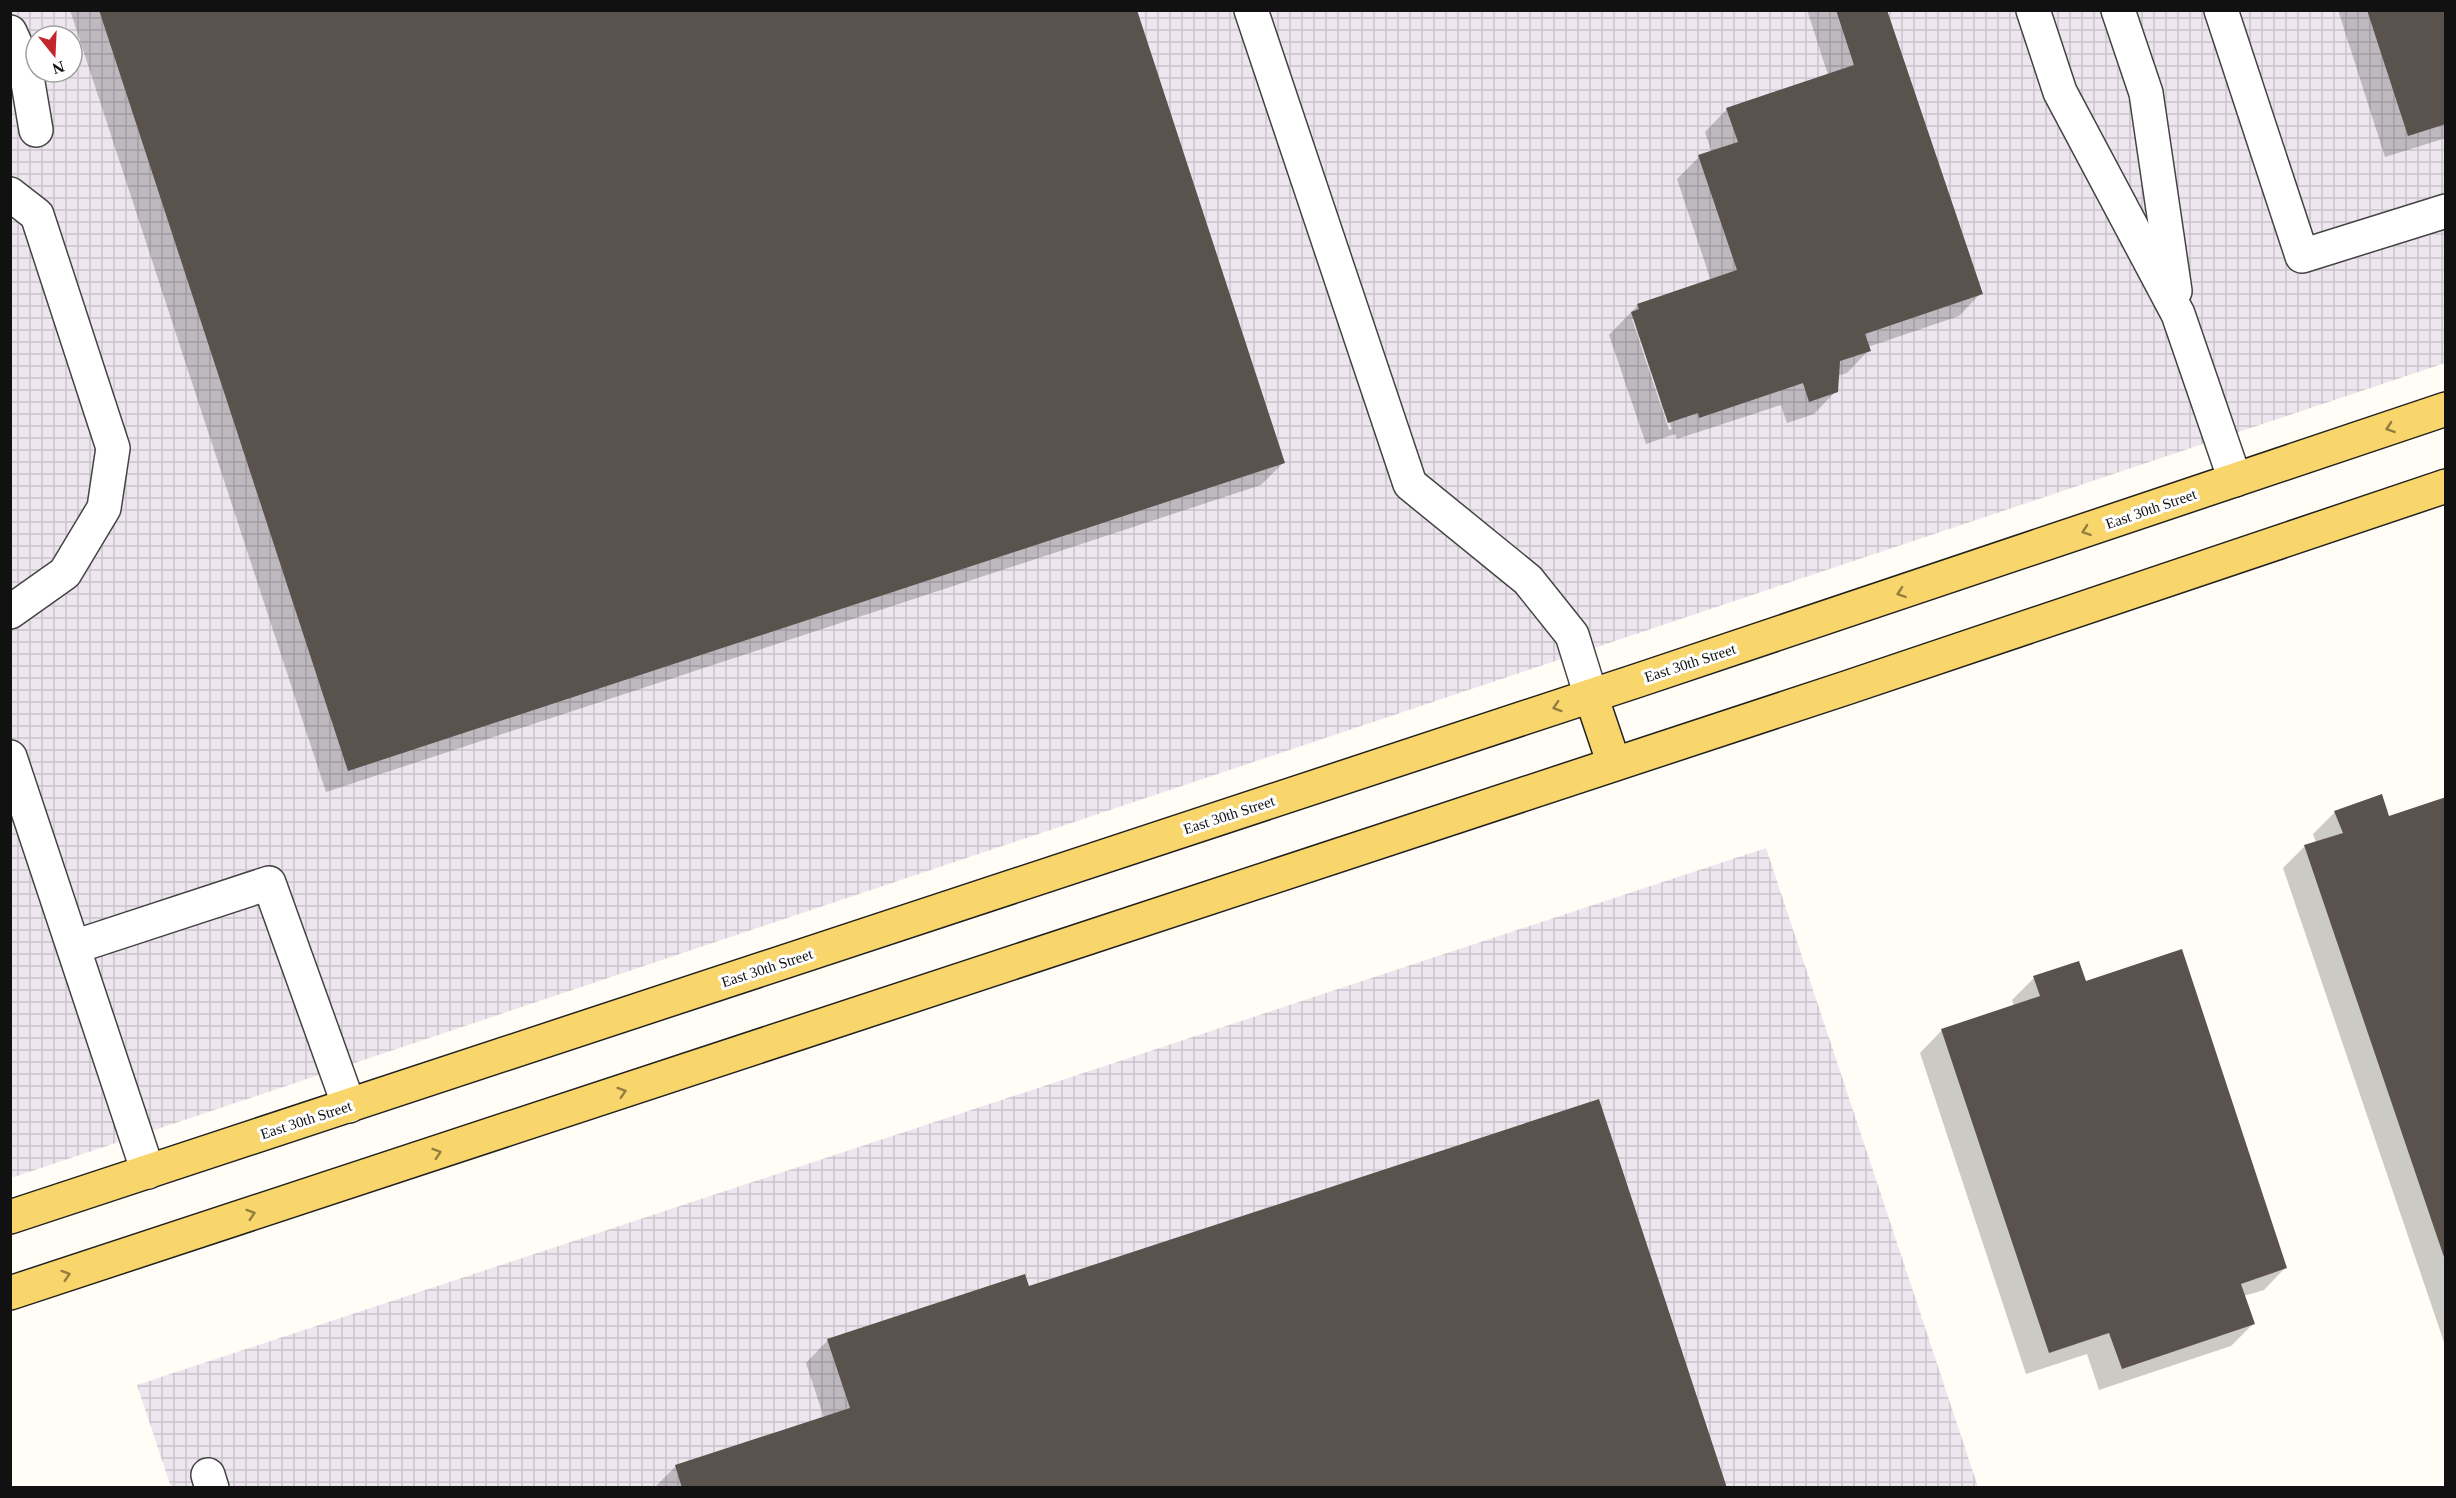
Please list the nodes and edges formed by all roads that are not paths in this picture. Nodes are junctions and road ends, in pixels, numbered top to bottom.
1 (1251, 10) edge
2 (2033, 10) edge
3 (2118, 10) edge
4 (2221, 10) edge
5 (10, 32) edge
6 (36, 130) dead end
7 (10, 194) edge
8 (2445, 211) edge
9 (2178, 314) junction
10 (2445, 409) edge
11 (2235, 480) junction
12 (2445, 486) edge
13 (10, 612) edge
14 (1591, 696) junction
15 (11, 759) edge
16 (1614, 764) junction
17 (74, 947) junction
18 (349, 1106) junction
19 (148, 1172) junction
20 (10, 1217) edge
21 (10, 1293) edge

1 - 14 lane
2 - 9 lane
3 - 9 lane
4 - 8 lane
5 - 6 lane
7 - 13 lane
9 - 11 lane
10 -> 11 main road, East 30th Street
11 -> 14 main road, East 30th Street
12 - 16 main road
14 - 16 main road
14 -> 18 main road, East 30th Street
15 - 17 lane
21 -> 16 main road
17 - 18 lane
17 - 19 lane
18 - 19 main road, East 30th Street
19 - 20 main road, East 30th Street

